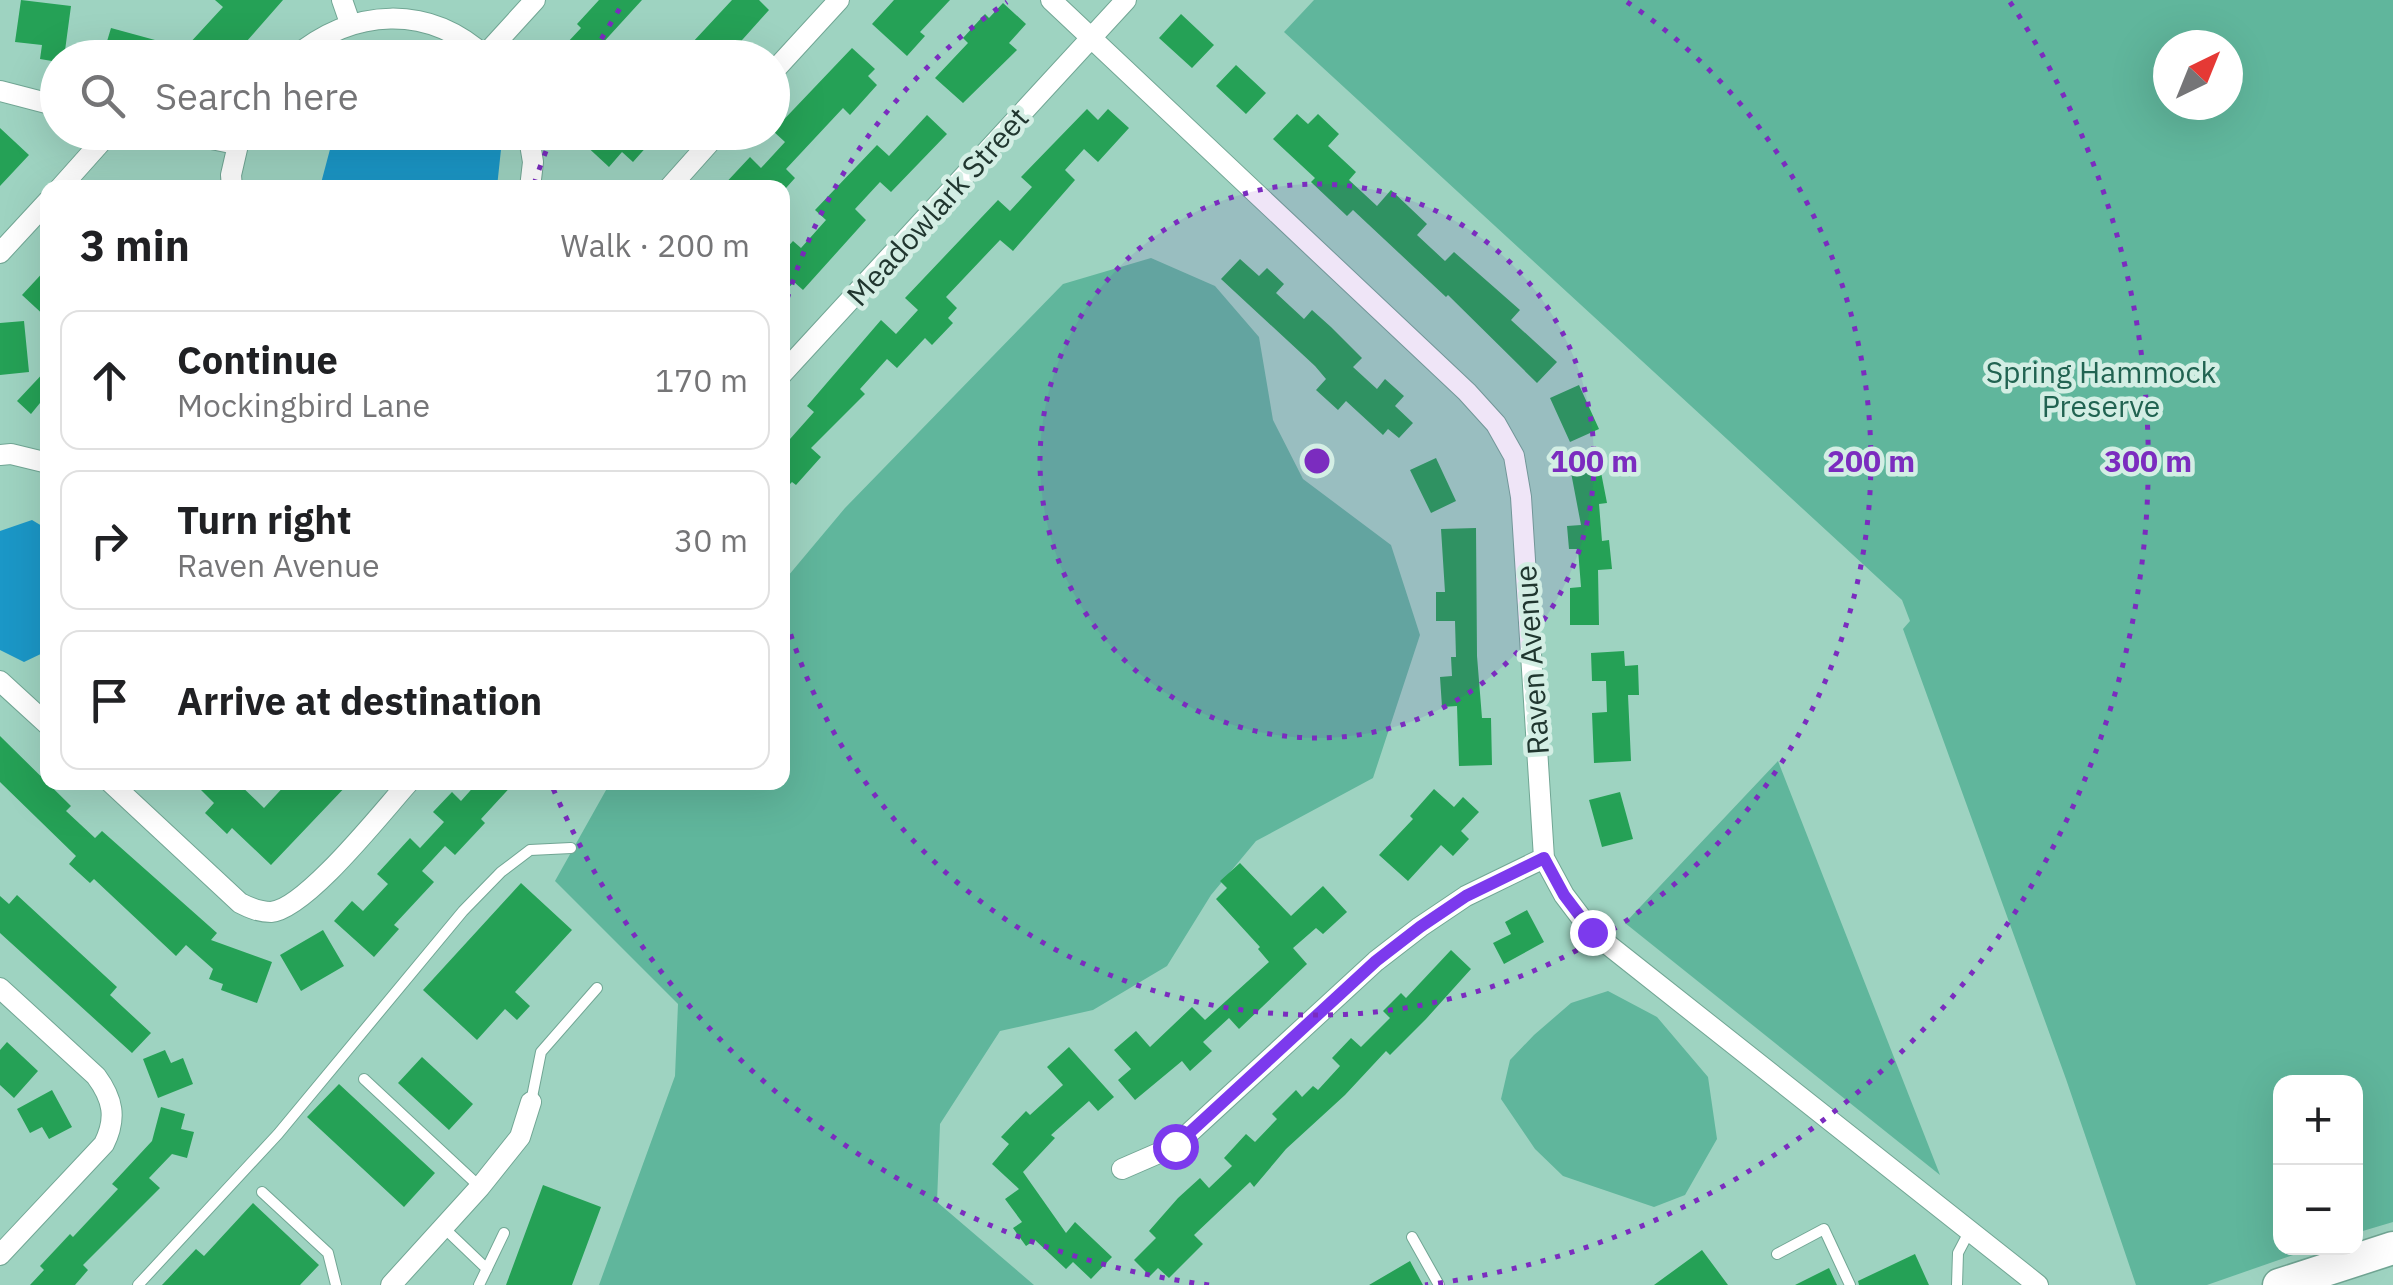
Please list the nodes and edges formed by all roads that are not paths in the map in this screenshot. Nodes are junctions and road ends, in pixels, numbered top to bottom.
1 (342, 0) edge
2 (536, 0) edge
3 (839, 0) edge
4 (1052, 0) edge
5 (1126, 0) edge
6 (350, 23) junction
7 (1091, 37) junction
8 (317, 40) edge
9 (465, 40) edge
10 (500, 40) edge
11 (790, 53) edge
12 (0, 91) edge
13 (40, 101) edge
14 (94, 150) edge
15 (237, 150) edge
16 (531, 150) edge
17 (702, 150) edge
18 (67, 180) edge
19 (233, 180) edge
20 (531, 180) edge
21 (676, 180) edge
22 (40, 210) edge
23 (0, 253) edge
24 (790, 365) edge
25 (0, 455) edge
26 (40, 461) edge
27 (0, 681) edge
28 (40, 713) edge
29 (119, 790) edge
30 (402, 790) edge
31 (572, 848) dead end
32 (1544, 858) junction
33 (0, 988) edge
34 (597, 988) dead end
35 (364, 1079) dead end
36 (532, 1102) joint
37 (1122, 1169) dead end
38 (480, 1187) junction
39 (262, 1192) dead end
40 (443, 1228) junction
41 (1970, 1231) junction
42 (504, 1233) dead end
43 (1412, 1237) dead end
44 (2393, 1248) edge
45 (1777, 1254) dead end
46 (0, 1255) edge
47 (487, 1269) junction
48 (396, 1283) edge
49 (138, 1285) edge
50 (336, 1285) edge
51 (479, 1285) edge
52 (1438, 1285) edge
53 (1850, 1285) edge
54 (1956, 1285) edge
55 (2038, 1285) edge
56 (2279, 1285) edge

1 - 6 street
2 - 10 street
3 - 11 street
4 - 7 street, Raven Avenue
5 - 7 street, Meadowlark Street
6 - 8 street
6 - 9 street
7 - 24 street, Meadowlark Street
7 - 32 street, Raven Avenue
12 - 13 street
14 - 18 street
15 - 19 street
16 - 20 street
17 - 21 street
22 - 23 street
25 - 26 street
27 - 28 street
29 - 30 street
31 - 49 lane
32 - 37 street
32 - 41 street, Raven Avenue
33 - 46 street
34 - 36 lane
35 - 38 lane
36 - 38 street
38 - 40 street
39 - 50 lane
40 - 47 lane
40 - 48 street
41 - 54 lane
41 - 55 street, Raven Avenue
42 - 47 lane
43 - 52 lane
44 - 56 main road
45 - 53 lane
47 - 51 lane

